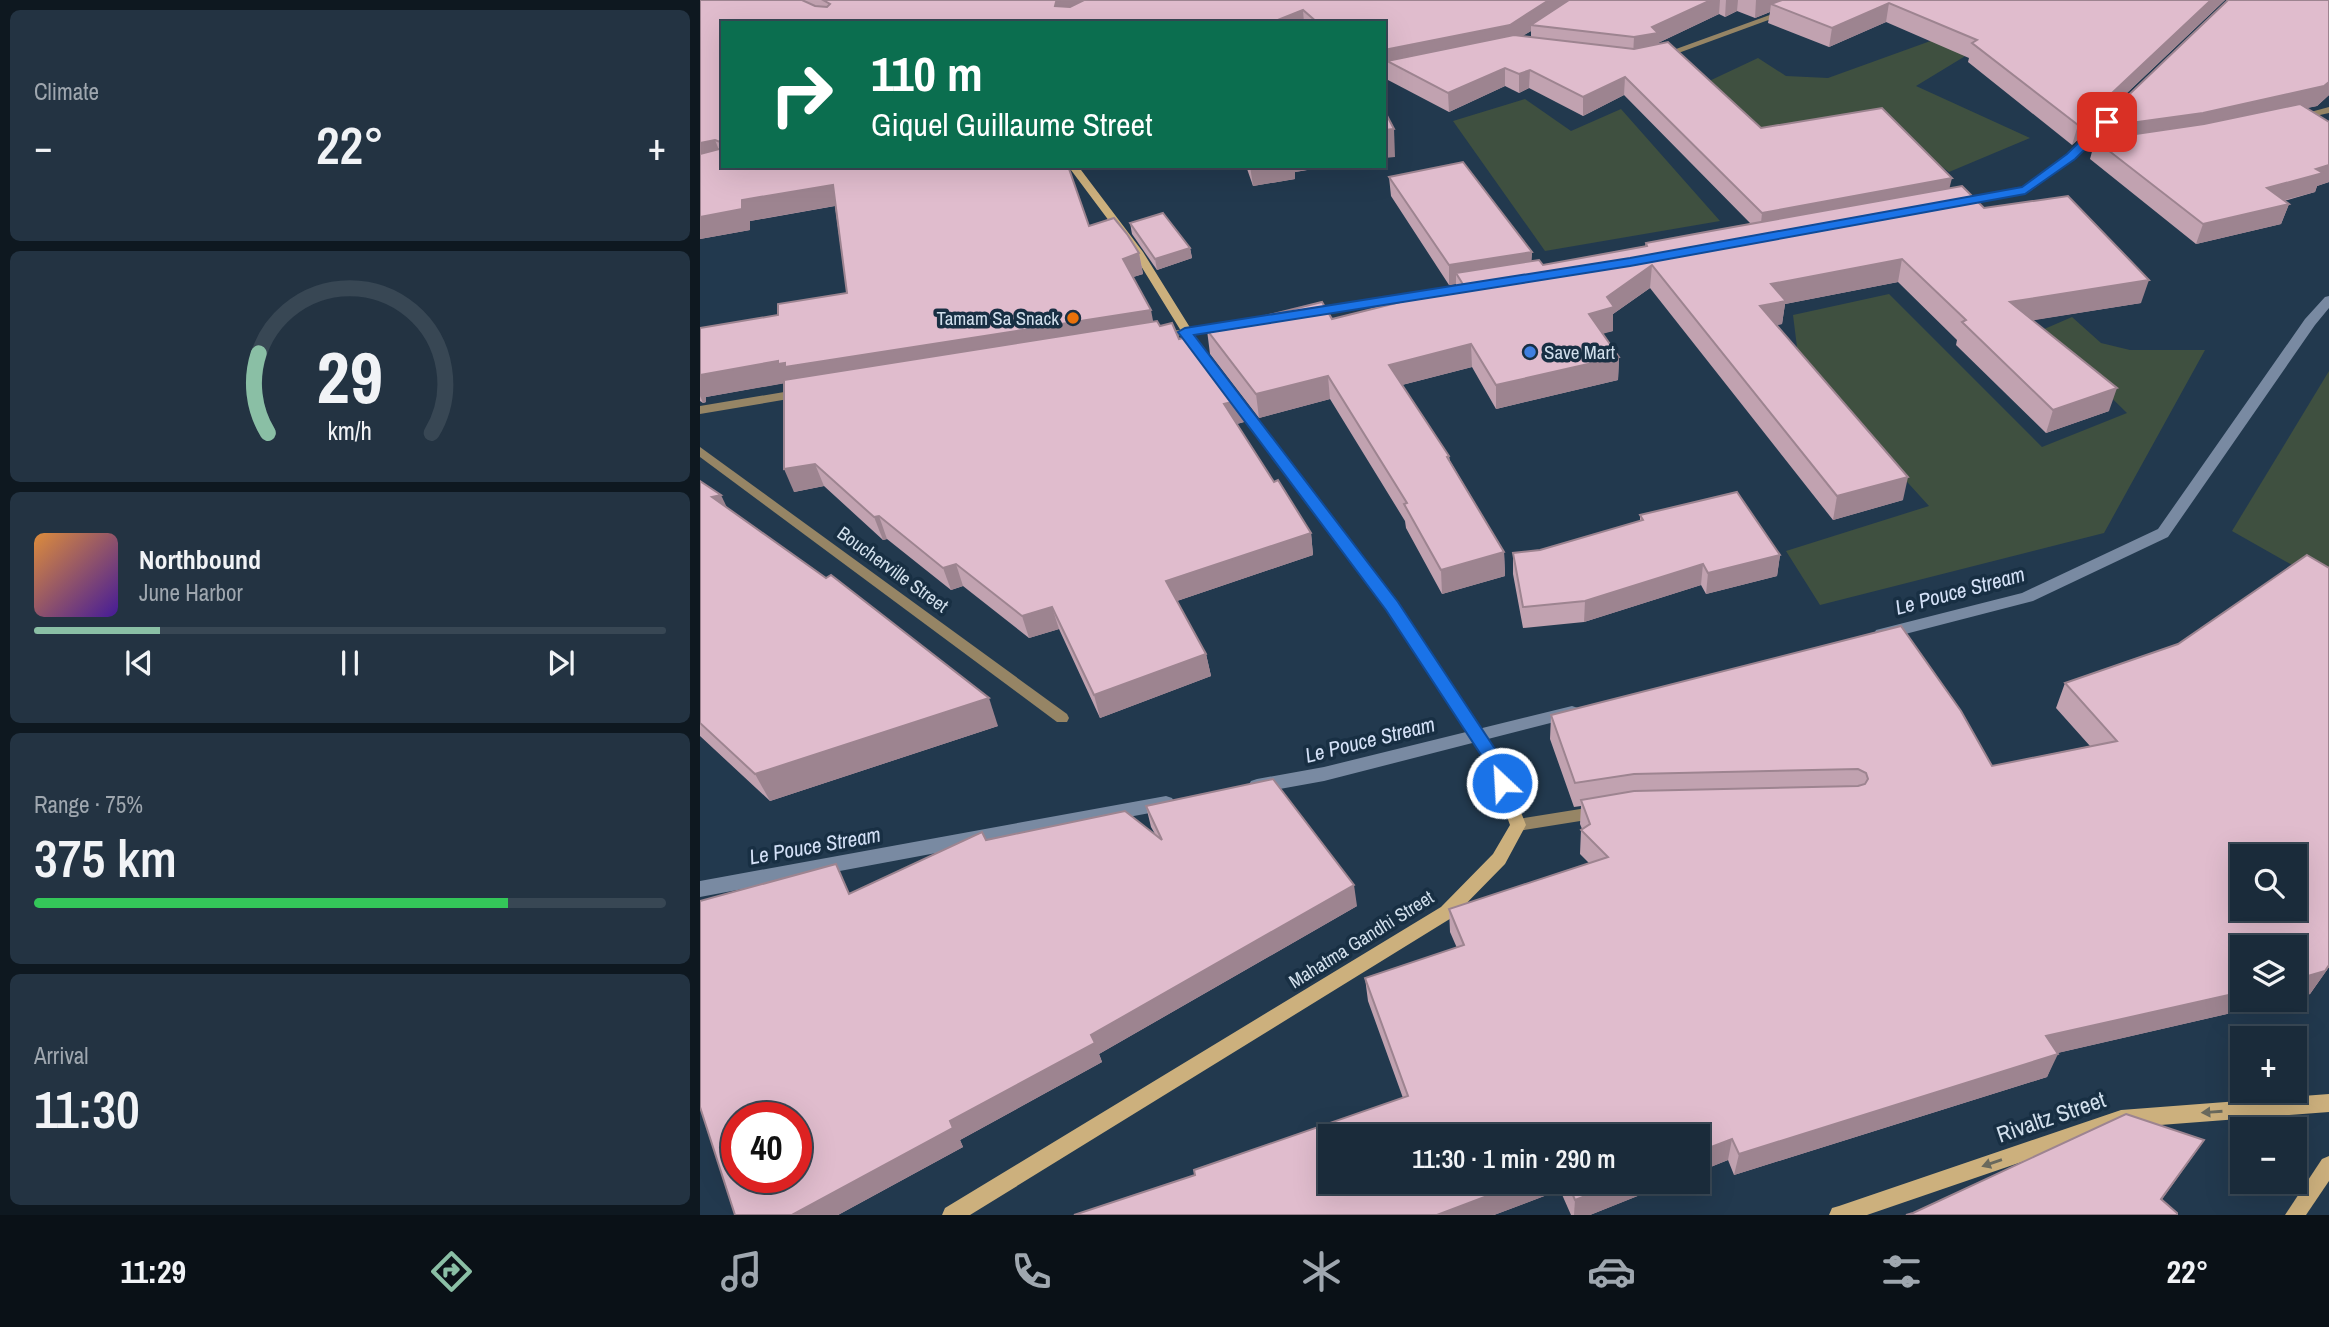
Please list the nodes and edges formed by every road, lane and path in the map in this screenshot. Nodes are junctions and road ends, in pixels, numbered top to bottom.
1 (1819, 0) edge
2 (1643, 60) edge
3 (2329, 110) edge
4 (2289, 119) edge
5 (2109, 120) edge
6 (2096, 153) edge
7 (2071, 156) junction
8 (1075, 168) edge
9 (1944, 205) edge
10 (1468, 288) edge
11 (1293, 315) edge
12 (1252, 321) edge
13 (1185, 332) junction
14 (1144, 338) edge
15 (821, 390) edge
16 (700, 410) edge
17 (700, 451) edge
18 (1062, 718) dead end
19 (1619, 809) edge
20 (1518, 825) junction
21 (2329, 1103) edge
22 (2329, 1165) edge
23 (952, 1215) edge
24 (1839, 1215) edge
25 (2295, 1215) edge

1 - 2 street
3 - 4 street
5 - 7 street
6 - 7 street
7 - 9 street
8 - 13 street
10 - 11 street
12 - 13 street
13 - 14 street
13 - 20 street
15 - 16 street
17 - 18 street, Boucherville Street
19 - 20 street
20 - 23 street, Mahatma Gandhi Street
21 -> 24 street, Rivaltz Street
22 - 25 street

